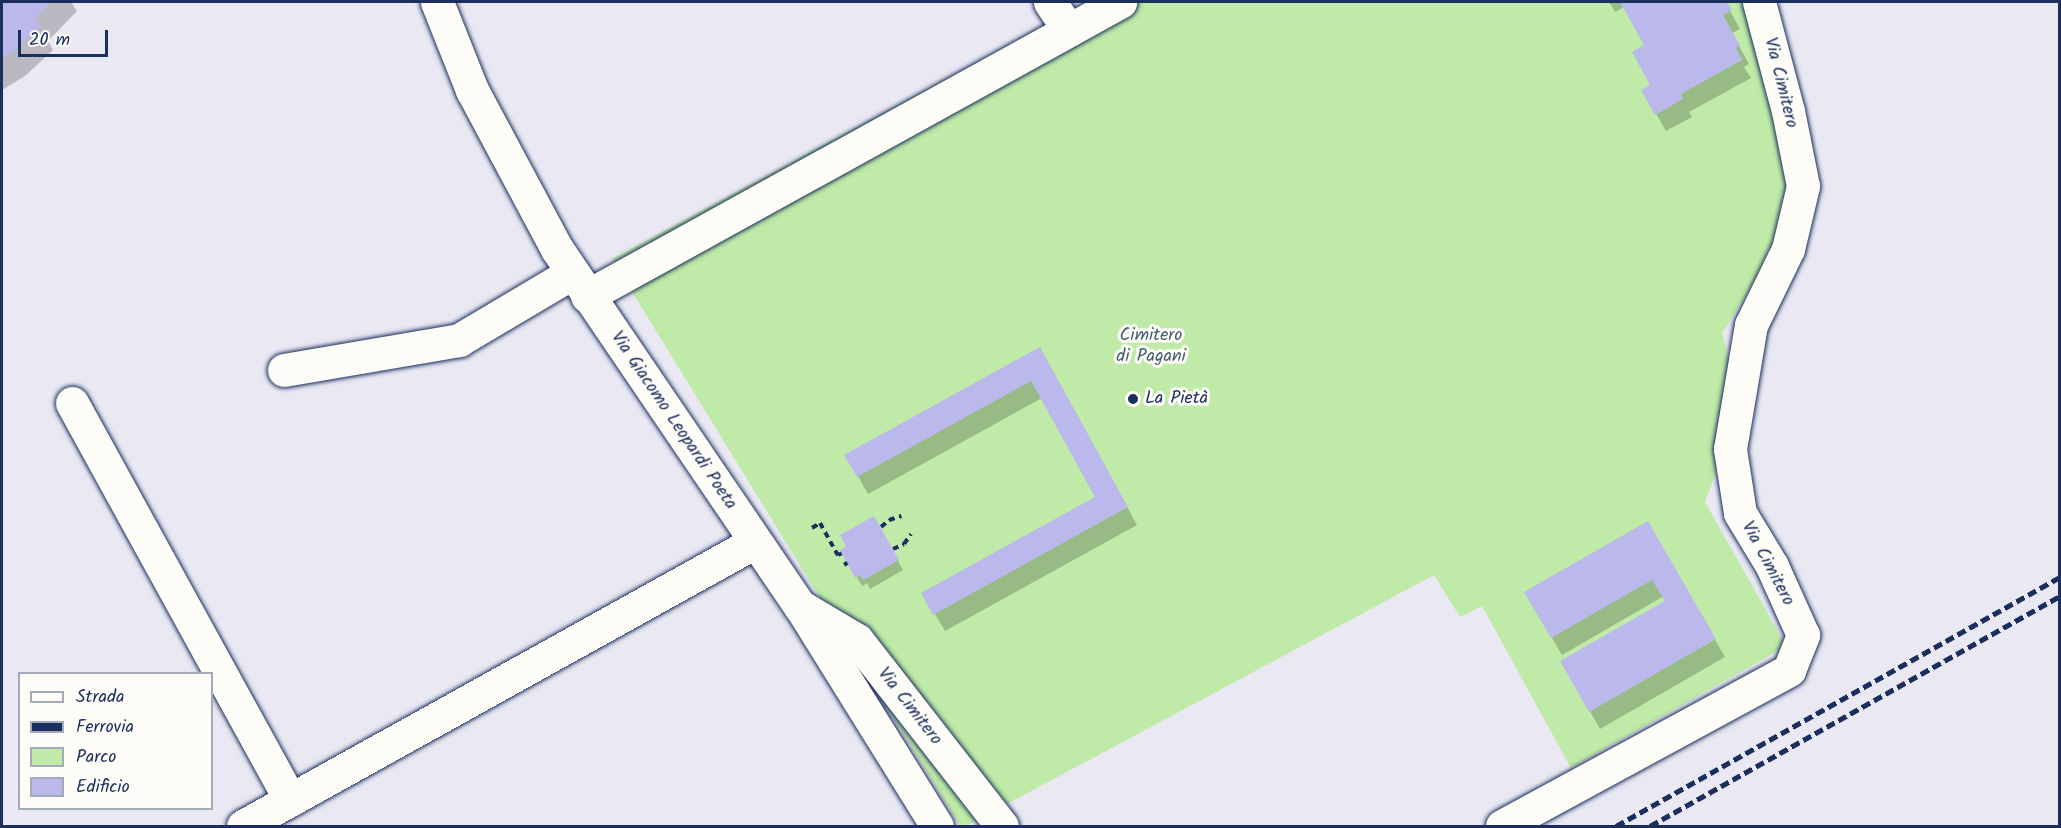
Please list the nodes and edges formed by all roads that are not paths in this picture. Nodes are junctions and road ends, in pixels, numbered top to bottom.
1 (437, 2) edge
2 (1050, 2) edge
3 (1120, 2) edge
4 (1759, 2) edge
5 (1070, 30) junction
6 (580, 285) junction
7 (284, 370) dead end
8 (72, 403) dead end
9 (755, 542) junction
10 (800, 606) junction
11 (290, 800) junction
12 (933, 825) edge
13 (243, 826) edge
14 (1002, 826) edge
15 (1502, 826) edge

1 - 6 street, Via Giacomo Leopardi Poeta
2 - 5 street
3 - 5 street
4 - 15 street, Via Cimitero
5 - 6 street
6 - 7 street
6 - 9 street, Via Giacomo Leopardi Poeta
8 - 11 street
9 - 10 street, Via Giacomo Leopardi Poeta
9 - 11 street
10 - 12 street, Via Giacomo Leopardi Poeta
10 - 14 street, Via Cimitero
11 - 13 street

